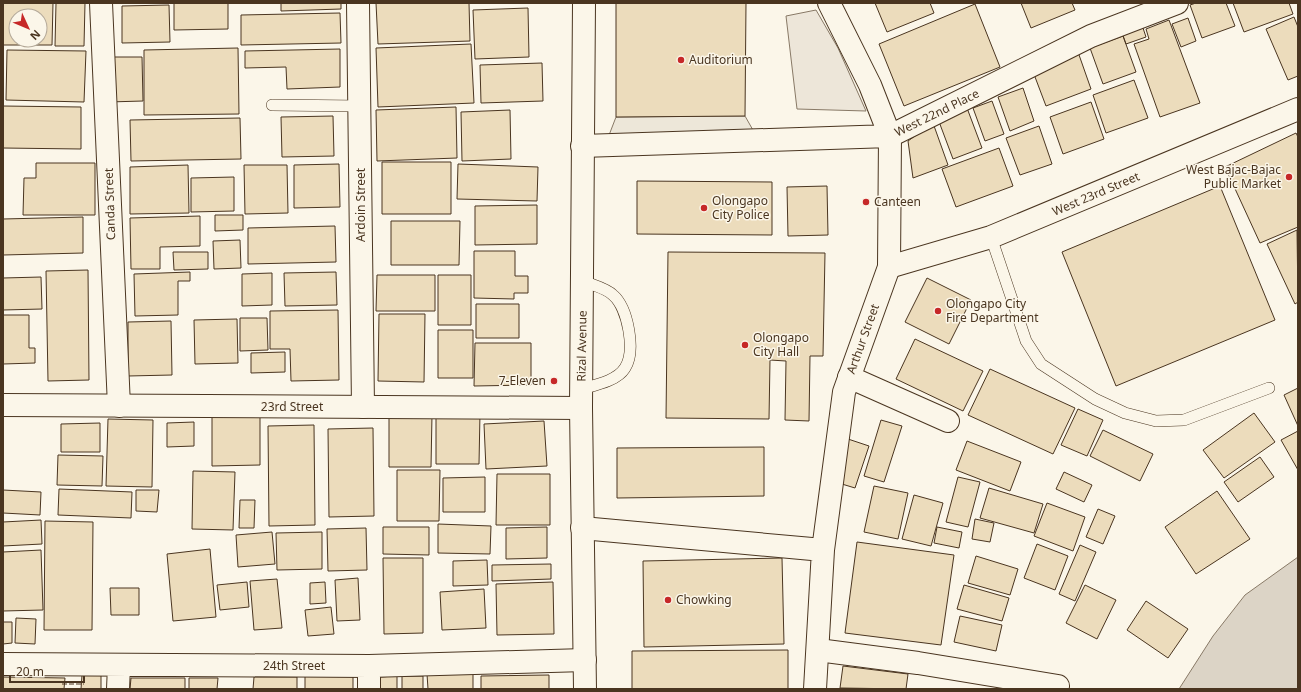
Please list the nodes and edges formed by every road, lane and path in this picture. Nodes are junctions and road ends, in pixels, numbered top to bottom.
1 (101, 3) edge
2 (358, 3) edge
3 (584, 3) edge
4 (829, 3) edge
5 (1177, 3) edge
6 (272, 105) dead end
7 (360, 106) junction
8 (1298, 109) edge
9 (890, 136) junction
10 (582, 146) junction
11 (991, 237) junction
12 (889, 267) junction
13 (583, 281) junction
14 (849, 377) junction
15 (1269, 388) dead end
16 (581, 398) junction
17 (3, 405) edge
18 (119, 406) junction
19 (363, 407) junction
20 (948, 421) dead end
21 (582, 528) junction
22 (823, 550) junction
23 (818, 650) junction
24 (584, 660) junction
25 (3, 664) edge
26 (119, 666) junction
27 (369, 666) junction
28 (1058, 686) dead end
29 (118, 689) edge
30 (369, 689) edge
31 (585, 689) edge
32 (815, 689) edge

1 - 18 main road, Canda Street
2 - 7 main road, Ardoin Street
3 - 10 main road, Rizal Avenue
4 - 9 main road, Arthur Street
5 - 9 main road, West 22nd Place
6 - 7 lane
7 - 19 main road, Ardoin Street
8 - 11 main road, West 23rd Street
9 - 10 main road, West 22nd Place
9 - 12 main road, Arthur Street
10 - 13 main road, Rizal Avenue
11 - 12 main road, West 23rd Street
11 - 15 lane
12 - 14 main road, Arthur Street
13 - 16 main road, Rizal Avenue
13 - 16 lane
14 - 20 main road
14 - 22 main road, Arthur Street
16 - 19 main road, 23rd Street
16 - 21 main road, Rizal Avenue
17 - 18 main road, 23rd Street
18 - 19 main road, 23rd Street
21 - 22 main road
21 - 24 main road, Rizal Avenue
22 - 23 main road, Arthur Street
23 - 28 main road
23 - 32 main road, Arthur Street
24 - 27 main road, 24th Street
24 - 31 main road, Rizal Avenue
25 - 26 main road, 24th Street
26 - 27 main road, 24th Street
26 - 29 main road
27 - 30 main road

